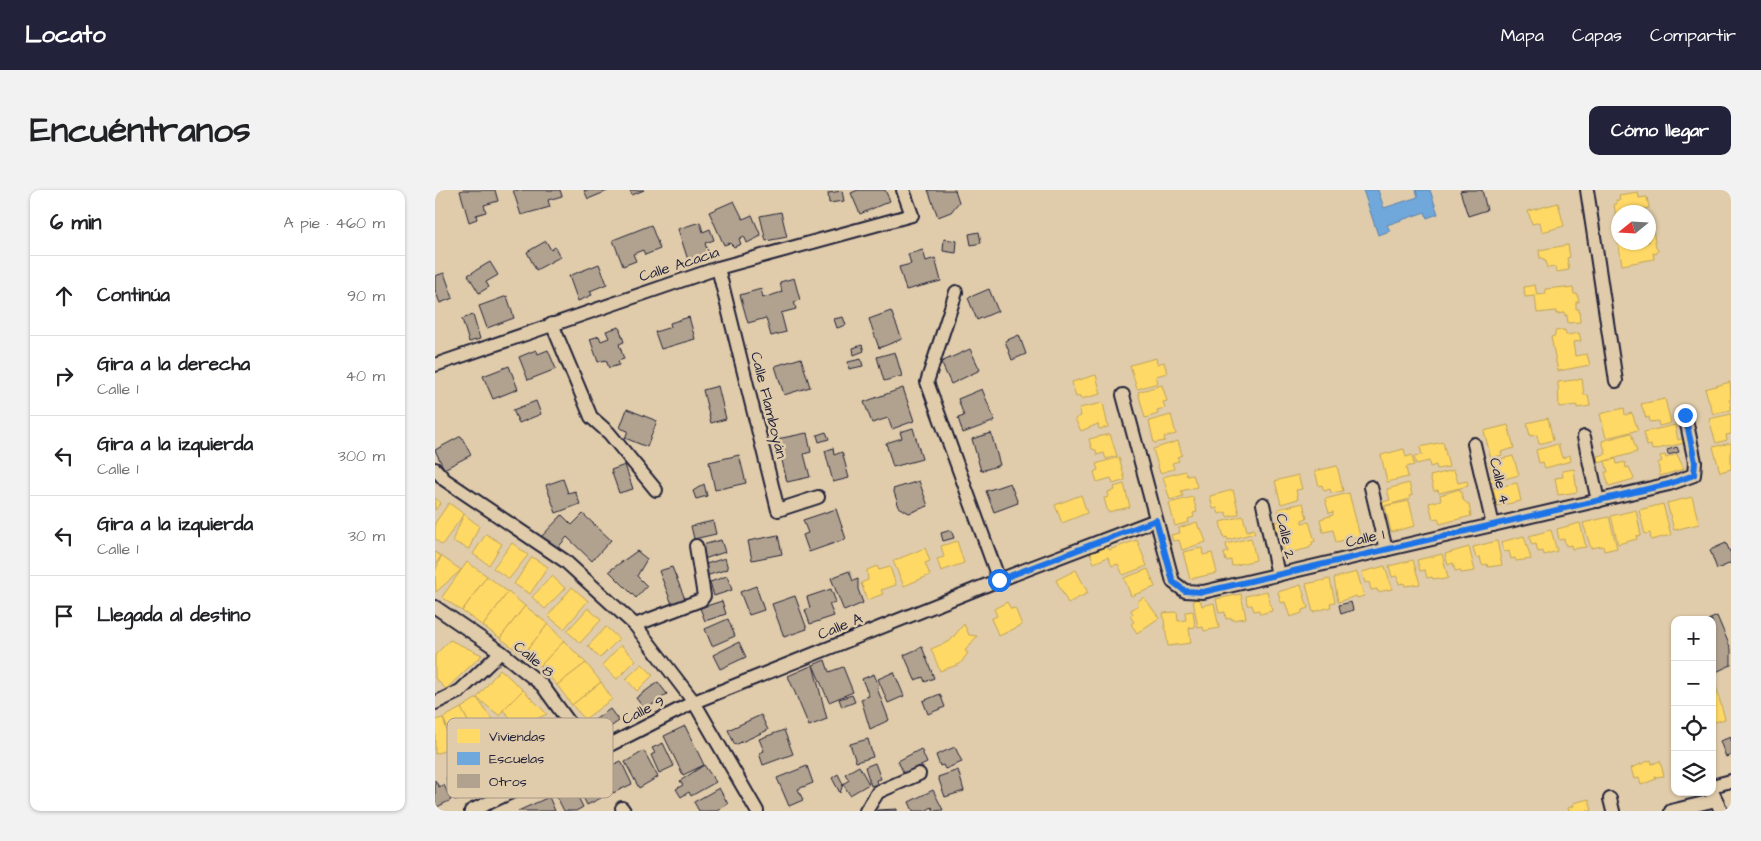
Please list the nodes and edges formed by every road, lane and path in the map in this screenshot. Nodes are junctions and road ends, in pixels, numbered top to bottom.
1 (903, 190) edge
2 (1587, 190) edge
3 (718, 268) junction
4 (956, 292) dead end
5 (552, 324) junction
6 (435, 364) edge
7 (1616, 381) dead end
8 (1123, 395) dead end
9 (1685, 415) dead end
10 (1584, 436) dead end
11 (1475, 444) dead end
12 (435, 469) edge
13 (1371, 487) dead end
14 (656, 490) dead end
15 (818, 497) dead end
16 (1598, 501) junction
17 (1263, 504) dead end
18 (1156, 520) junction
19 (1493, 525) junction
20 (696, 546) dead end
21 (1386, 550) junction
22 (1278, 575) junction
23 (999, 580) junction
24 (435, 607) edge
25 (635, 625) junction
26 (501, 652) junction
27 (694, 702) junction
28 (435, 703) edge
29 (566, 718) edge
30 (613, 743) edge
31 (919, 774) dead end
32 (1731, 781) edge
33 (1716, 785) edge
34 (499, 798) edge
35 (1716, 801) edge
36 (471, 811) edge
37 (757, 811) edge
38 (866, 811) edge
39 (1671, 811) edge

1 - 3 street, Calle Acacia
2 - 7 street
3 - 5 street, Calle Acacia
3 - 15 street, Calle Flamboyán
4 - 23 street
5 - 6 street, Calle Acacia
5 - 14 street
8 - 18 street, Calle 1
9 - 16 street, Calle 1
10 - 16 street
11 - 19 street, Calle 4
12 - 25 street
13 - 21 street
16 - 19 street, Calle 1
17 - 22 street, Calle 2
18 - 22 street, Calle 1
18 - 23 street, Calle A
19 - 21 street, Calle 1
20 - 25 street
21 - 22 street, Calle 1
23 - 27 street, Calle A
24 - 26 street, Calle 8
25 - 27 street
26 - 28 street
26 - 29 street, Calle 8
27 - 30 street, Calle 9
27 - 37 street
31 - 38 street
32 - 33 street
34 - 36 street, Calle 9
35 - 39 street

